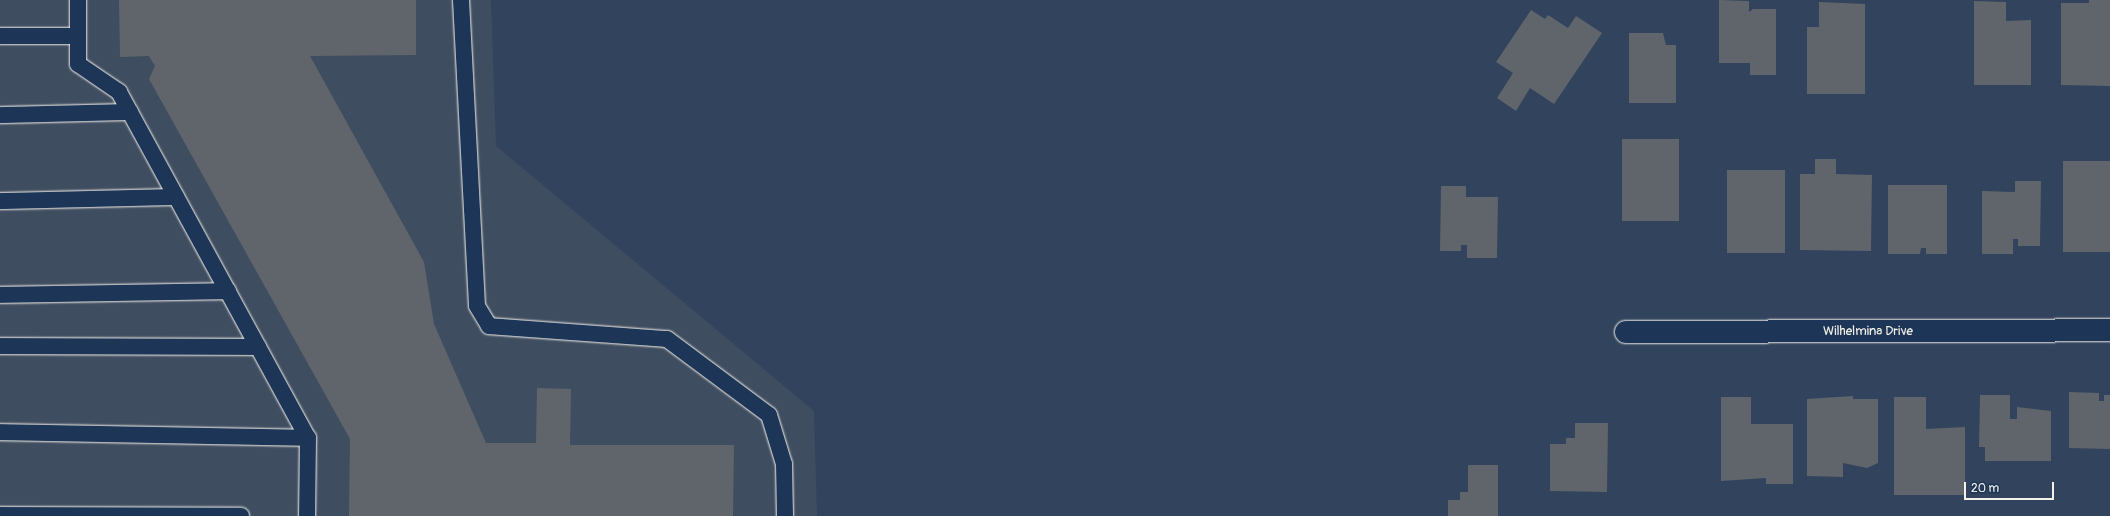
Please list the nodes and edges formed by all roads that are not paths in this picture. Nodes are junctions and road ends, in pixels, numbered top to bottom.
1 (78, 0) edge
2 (461, 0) edge
3 (0, 36) edge
4 (78, 36) junction
5 (130, 112) junction
6 (0, 115) edge
7 (176, 196) junction
8 (0, 201) edge
9 (228, 291) junction
10 (0, 295) edge
11 (2110, 330) edge
12 (1626, 332) dead end
13 (0, 346) edge
14 (258, 347) junction
15 (0, 432) edge
16 (308, 438) junction
17 (0, 515) edge
18 (241, 516) edge
19 (307, 516) edge
20 (785, 516) edge

1 - 4 lane
2 - 20 lane
3 - 4 lane
4 - 5 lane
5 - 6 lane
5 - 7 lane
7 - 8 lane
7 - 9 lane
9 - 10 lane
9 - 14 lane
11 - 12 street, Wilhelmina Drive
13 - 14 lane
14 - 16 lane
15 - 16 lane
16 - 19 lane
17 - 18 lane

